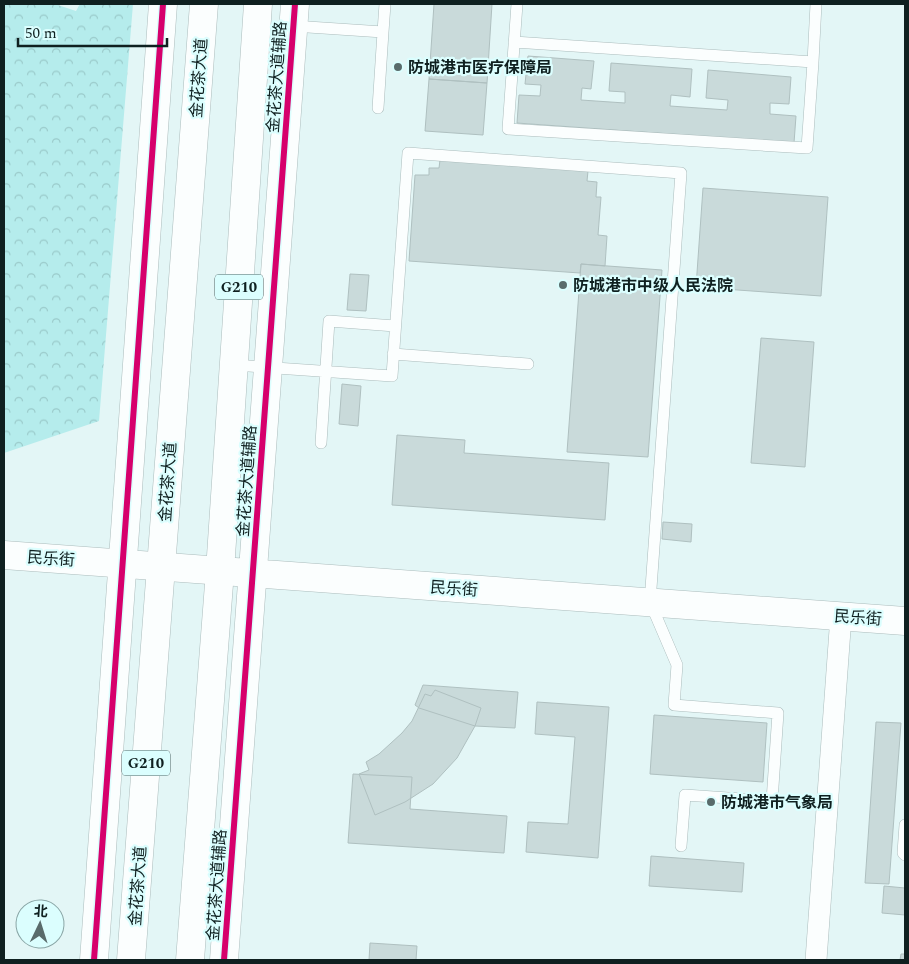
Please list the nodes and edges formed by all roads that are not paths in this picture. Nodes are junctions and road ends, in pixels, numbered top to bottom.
1 (163, 4) edge
2 (204, 4) edge
3 (258, 4) edge
4 (385, 4) edge
5 (517, 4) edge
6 (816, 4) edge
7 (294, 15) edge
8 (383, 32) junction
9 (514, 42) junction
10 (813, 62) junction
11 (378, 108) dead end
12 (395, 326) junction
13 (394, 354) junction
14 (528, 364) dead end
15 (234, 365) junction
16 (268, 368) junction
17 (326, 372) junction
18 (321, 443) dead end
19 (4, 555) edge
20 (122, 564) junction
21 (160, 566) junction
22 (220, 571) junction
23 (253, 573) junction
24 (650, 602) junction
25 (841, 616) junction
26 (905, 621) edge
27 (905, 825) edge
28 (681, 846) dead end
29 (905, 855) edge
30 (94, 960) edge
31 (131, 960) edge
32 (190, 960) edge
33 (224, 960) edge
34 (816, 960) edge

1 - 20 main road
2 - 21 main road, 金花茶大道 / G210
3 - 15 main road, G210
4 - 8 lane
5 - 9 lane
6 - 10 lane
7 - 8 lane
7 - 16 main road, 金花茶大道辅路
8 - 11 lane
9 - 10 lane
9 - 10 lane
12 - 13 lane
12 - 17 lane
12 - 24 lane
13 - 14 lane
13 - 17 lane
15 - 16 lane
15 - 22 main road, G210
16 - 17 lane
16 - 23 main road, 金花茶大道辅路
17 - 18 lane
19 - 20 main road, 民乐街
20 - 21 main road, 民乐街
20 - 30 main road
21 - 22 main road, 民乐街
21 - 31 main road, 金花茶大道 / G210
22 - 23 main road, 民乐街
22 - 32 main road, G210
23 - 24 main road, 民乐街
23 - 33 main road, 金花茶大道辅路
24 - 25 main road, 民乐街
24 - 28 lane
25 - 26 main road, 民乐街
25 - 34 street
27 - 29 lane

